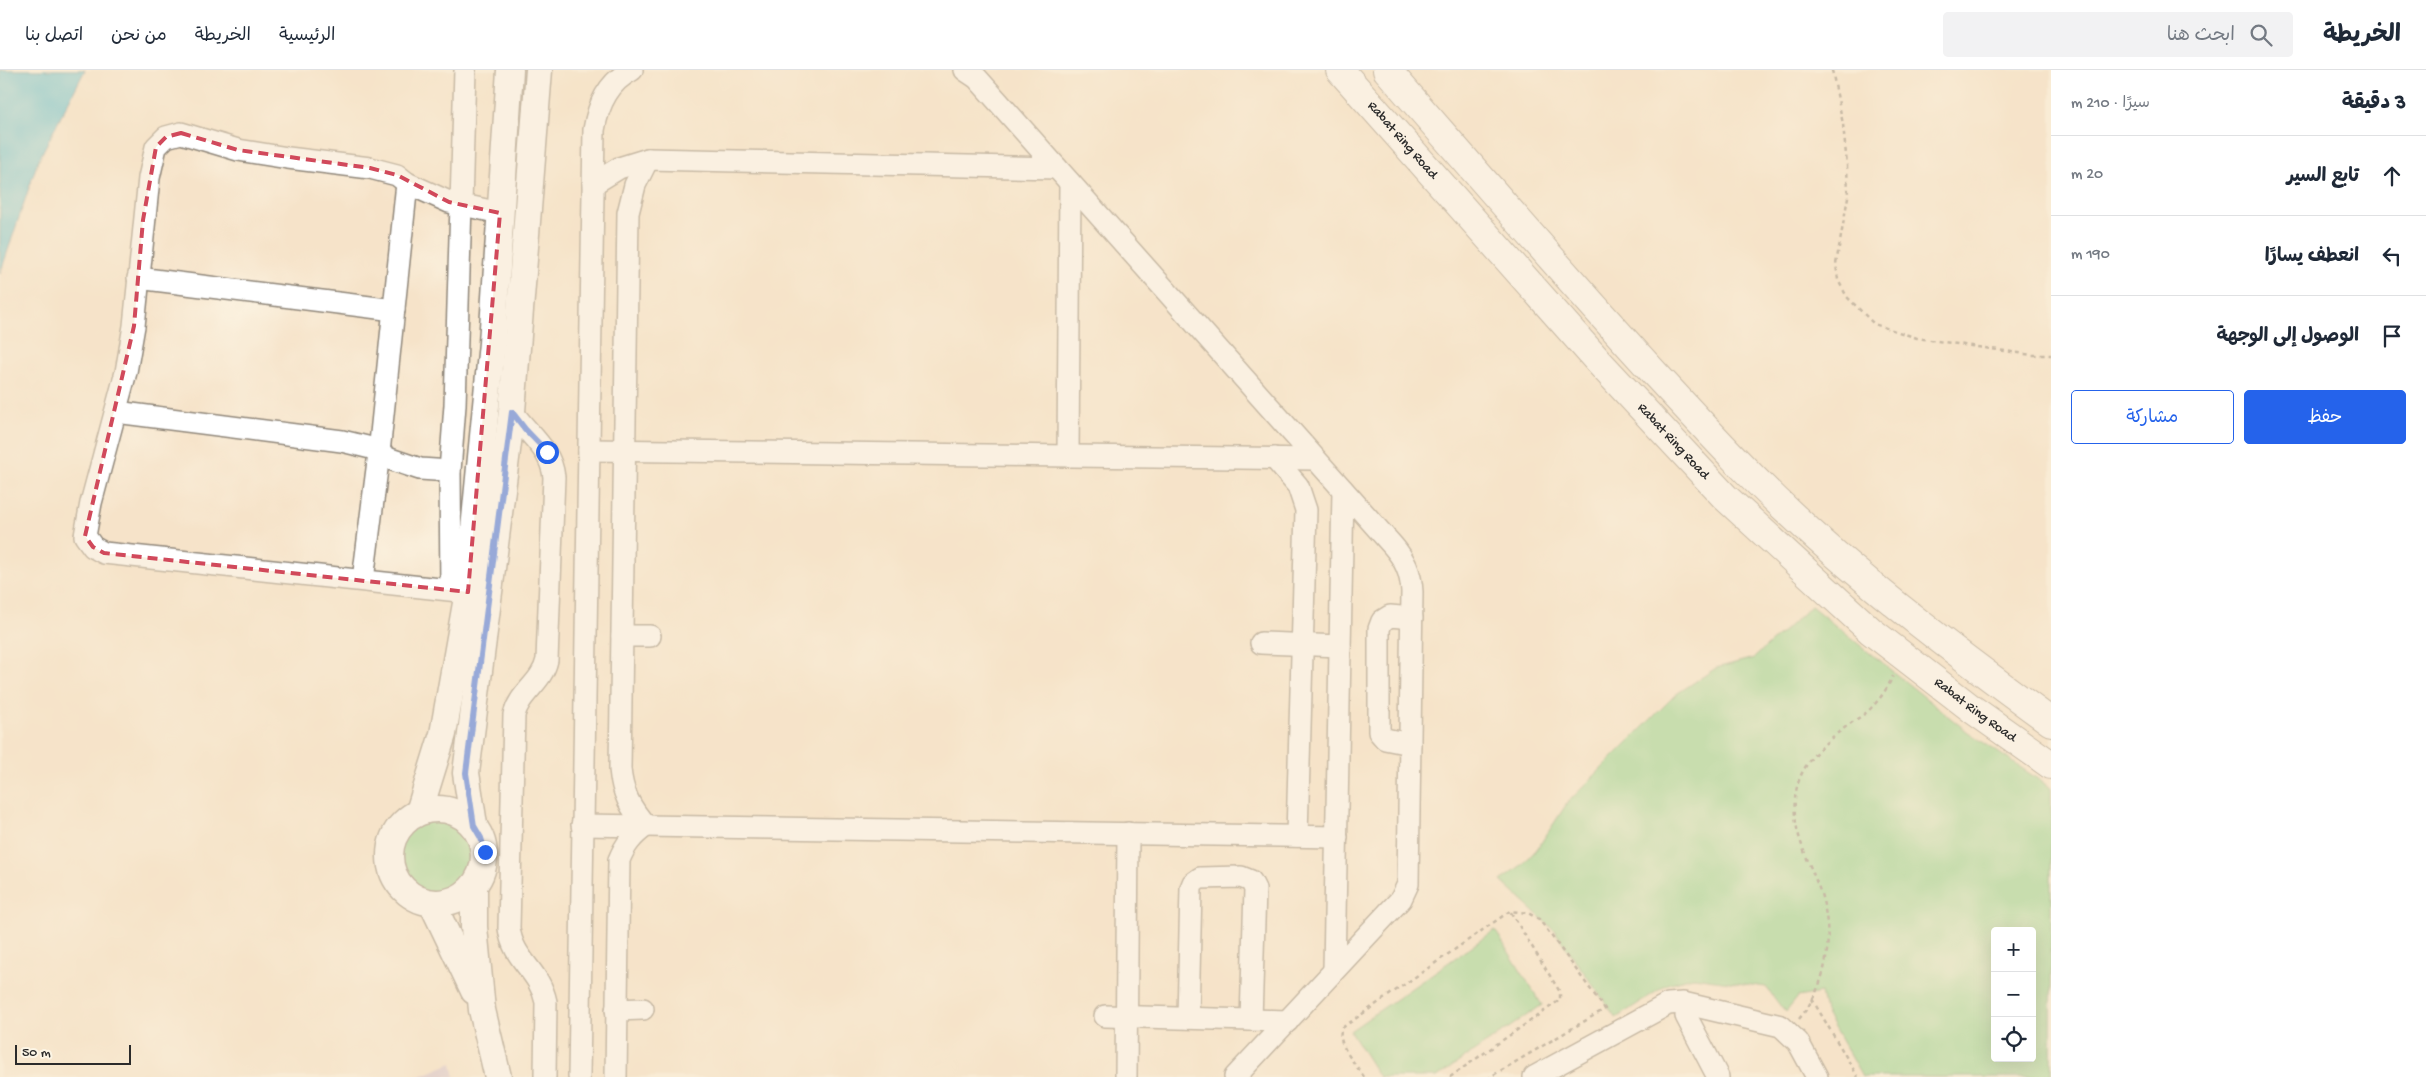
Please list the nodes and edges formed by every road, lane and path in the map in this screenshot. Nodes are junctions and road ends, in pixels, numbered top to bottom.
1 (465, 70) edge
2 (510, 70) edge
3 (538, 70) edge
4 (632, 70) edge
5 (965, 70) edge
6 (1340, 70) edge
7 (1387, 70) edge
8 (1832, 70) edge
9 (648, 159) junction
10 (1063, 175) junction
11 (407, 183) junction
12 (593, 184) junction
13 (462, 205) junction
14 (500, 213) junction
15 (138, 278) junction
16 (394, 310) junction
17 (2051, 355) edge
18 (116, 412) junction
19 (512, 412) junction
20 (589, 450) junction
21 (626, 450) junction
22 (379, 453) junction
23 (1068, 456) junction
24 (1274, 458) junction
25 (1315, 459) junction
26 (450, 471) junction
27 (1343, 490) junction
28 (363, 580) junction
29 (460, 591) junction
30 (1412, 618) junction
31 (622, 636) junction
32 (650, 636) dead end
33 (1261, 643) dead end
34 (1302, 645) junction
35 (1340, 646) junction
36 (1904, 656) junction
37 (2051, 722) edge
38 (1410, 744) junction
39 (2051, 765) edge
40 (419, 812) junction
41 (582, 824) junction
42 (474, 826) junction
43 (646, 826) junction
44 (1128, 833) junction
45 (1297, 836) junction
46 (1337, 837) junction
47 (474, 887) junction
48 (432, 903) junction
49 (1510, 910) junction
50 (1334, 970) junction
51 (1812, 1000) junction
52 (643, 1009) dead end
53 (482, 1010) junction
54 (616, 1010) junction
55 (1105, 1016) dead end
56 (1686, 1016) dead end
57 (1127, 1017) junction
58 (1188, 1018) junction
59 (1251, 1020) junction
60 (1288, 1021) junction
61 (1788, 1031) junction
62 (1542, 1075) edge
63 (498, 1077) edge
64 (546, 1077) edge
65 (579, 1077) edge
66 (616, 1077) edge
67 (1126, 1077) edge
68 (1235, 1077) edge
69 (1364, 1077) edge
70 (1450, 1077) edge
71 (1490, 1077) edge
72 (1718, 1077) edge
73 (1817, 1077) edge
74 (1858, 1077) edge

1 - 13 street
2 - 14 main road
3 - 19 main road
4 - 12 street
5 - 10 street
6 - 36 highway, Rabat Ring Road
7 - 37 highway
8 - 17 path
9 - 10 street
9 - 12 street
9 - 21 street
10 - 23 street
10 - 25 street
11 - 13 street
11 - 15 street
11 - 16 street
12 - 20 street
13 - 14 street
13 - 26 street
14 - 29 main road
15 - 16 street
15 - 18 street
16 - 22 street
18 - 22 street
18 - 28 street
19 - 42 main road
19 - 64 street
20 - 21 street
20 - 41 street
21 - 23 street
21 - 31 street
22 - 26 street
22 - 28 street
23 - 24 street
24 - 25 street
24 - 34 street
25 - 27 street
26 - 29 street
27 - 30 street
27 - 35 street
28 - 29 street
29 - 40 main road
30 - 38 street
30 - 38 street
31 - 32 street
31 - 43 street
33 - 34 street
34 - 35 street
34 - 45 street
35 - 46 street
36 - 39 highway, Rabat Ring Road
36 - 51 path
38 - 50 street
40 - 42 main road
40 - 48 main road
41 - 43 street
41 - 65 street
42 - 47 main road
43 - 44 street
43 - 54 street
44 - 45 street
44 - 57 street
45 - 46 street
46 - 50 street
47 - 48 main road
47 - 53 main road
48 - 53 main road
49 - 69 path
49 - 70 path
49 - 71 path
50 - 60 street
51 - 61 path
51 - 74 path
52 - 54 street
53 - 63 main road
54 - 66 street
55 - 57 street
56 - 72 street
57 - 58 street
57 - 67 street
58 - 59 street
58 - 59 street
59 - 60 street
60 - 68 street
61 - 62 street
61 - 73 street

